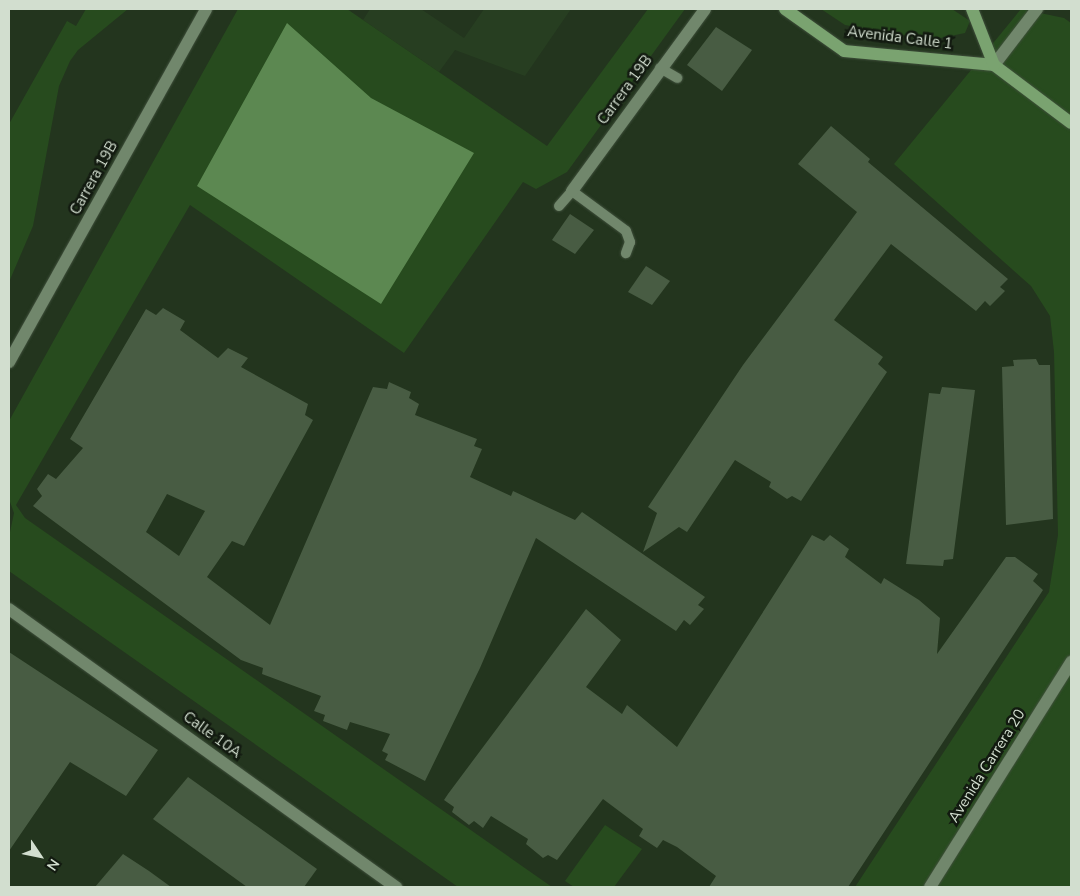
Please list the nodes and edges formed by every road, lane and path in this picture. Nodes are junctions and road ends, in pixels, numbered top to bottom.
1 (206, 9) edge
2 (706, 9) edge
3 (784, 9) edge
4 (972, 9) edge
5 (1037, 9) edge
6 (994, 65) junction
7 (660, 68) junction
8 (677, 78) dead end
9 (1071, 123) edge
10 (572, 191) junction
11 (559, 206) dead end
12 (626, 252) dead end
13 (9, 362) edge
14 (9, 609) edge
15 (1071, 662) edge
16 (396, 887) edge
17 (930, 887) edge

1 - 13 street, Carrera 19B
2 - 7 street, Carrera 19B
3 - 6 main road, Avenida Calle 1
4 - 6 main road
5 - 6 street
6 - 9 main road
7 - 8 lane
7 - 10 street, Carrera 19B
10 - 11 lane
10 - 12 lane
14 - 16 street, Calle 10A
15 - 17 street, Avenida Carrera 20

